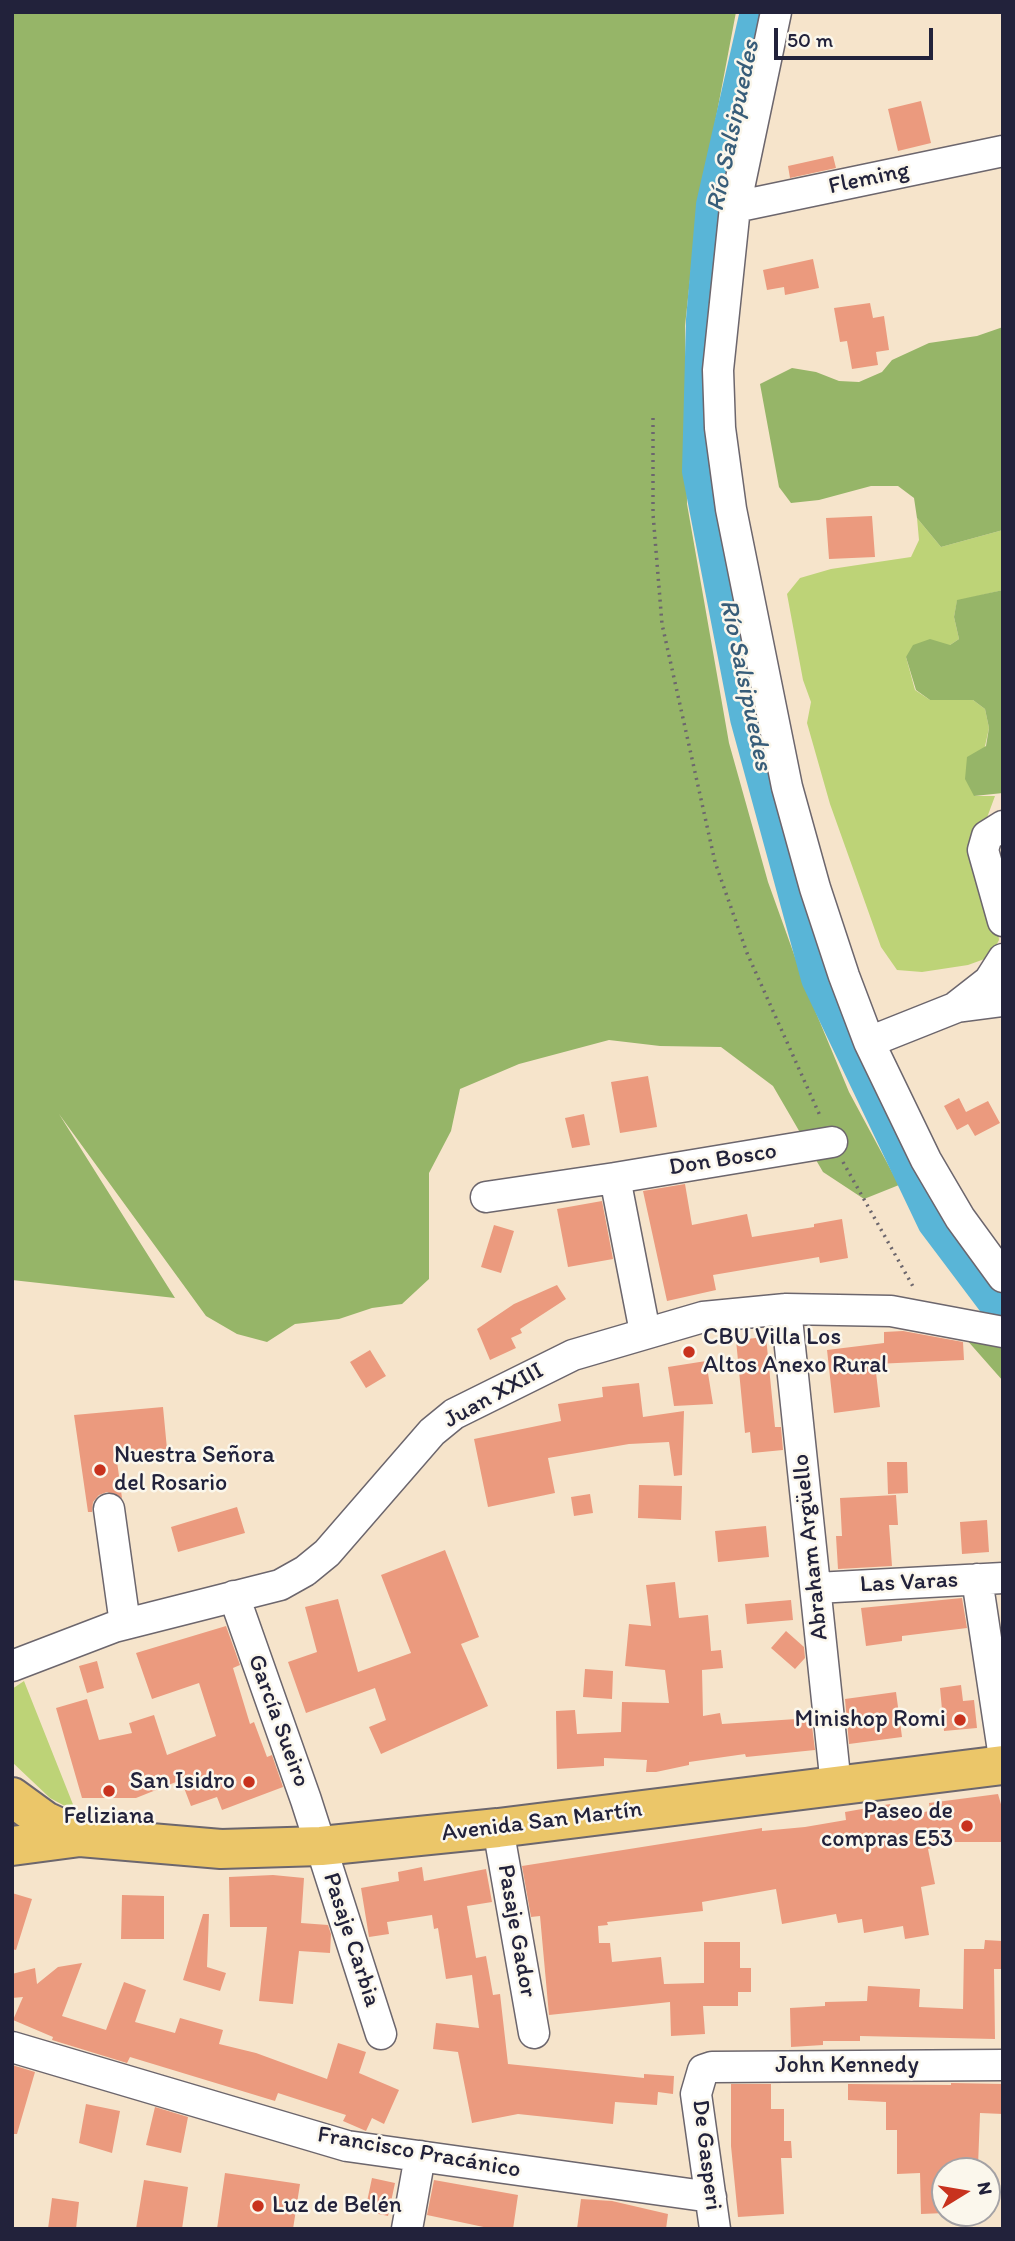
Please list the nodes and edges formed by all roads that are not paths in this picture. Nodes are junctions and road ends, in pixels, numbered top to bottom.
1 (776, 12) edge
2 (1003, 151) edge
3 (735, 207) junction
4 (1003, 827) edge
5 (998, 880) edge
6 (1003, 922) edge
7 (1003, 959) edge
8 (1003, 1001) edge
9 (957, 1007) junction
10 (869, 1042) junction
11 (832, 1142) road end
12 (615, 1178) junction
13 (486, 1197) dead end
14 (1001, 1272) edge
15 (786, 1309) junction
16 (645, 1332) junction
17 (1003, 1332) edge
18 (109, 1509) dead end
19 (990, 1579) edge
20 (816, 1588) junction
21 (233, 1596) junction
22 (125, 1624) junction
23 (12, 1665) edge
24 (1003, 1751) edge
25 (1003, 1765) edge
26 (836, 1786) junction
27 (12, 1797) edge
28 (498, 1828) junction
29 (79, 1837) junction
30 (12, 1846) edge
31 (321, 1846) junction
32 (534, 2033) dead end
33 (381, 2034) dead end
34 (12, 2047) edge
35 (1003, 2065) edge
36 (698, 2080) joint
37 (420, 2156) junction
38 (710, 2197) junction
39 (407, 2229) edge
40 (715, 2229) edge

1 - 3 street
2 - 3 street, Fleming
3 - 10 street
4 - 5 street
5 - 6 street
7 - 9 street
8 - 9 street
9 - 10 street
10 - 14 street
11 - 12 street, Don Bosco
12 - 13 street, Don Bosco
12 - 16 street
15 - 16 street, Juan XXIII
15 - 17 street, Juan XXIII
15 - 20 street, Abraham Argüello
16 - 21 street, Juan XXIII
18 - 22 street
19 - 20 street, Las Varas
19 - 24 street
20 - 26 street, Abraham Argüello
21 - 22 street, Juan XXIII
21 - 31 street, García Sueiro
22 - 23 street, Juan XXIII
25 - 26 main road, Avenida San Martín
26 - 28 main road, Avenida San Martín
27 - 29 main road, Avenida San Martín
28 - 31 main road, Avenida San Martín
28 - 32 street, Pasaje Gador
29 - 30 main road, Avenida San Martín
29 - 31 main road, Avenida San Martín
31 - 33 street, Pasaje Carbia
34 - 37 street, Francisco Pracánico
35 - 36 street, John Kennedy
36 - 38 street, De Gasperi
37 - 38 street, Francisco Pracánico
37 - 39 street
38 - 40 street, De Gasperi

